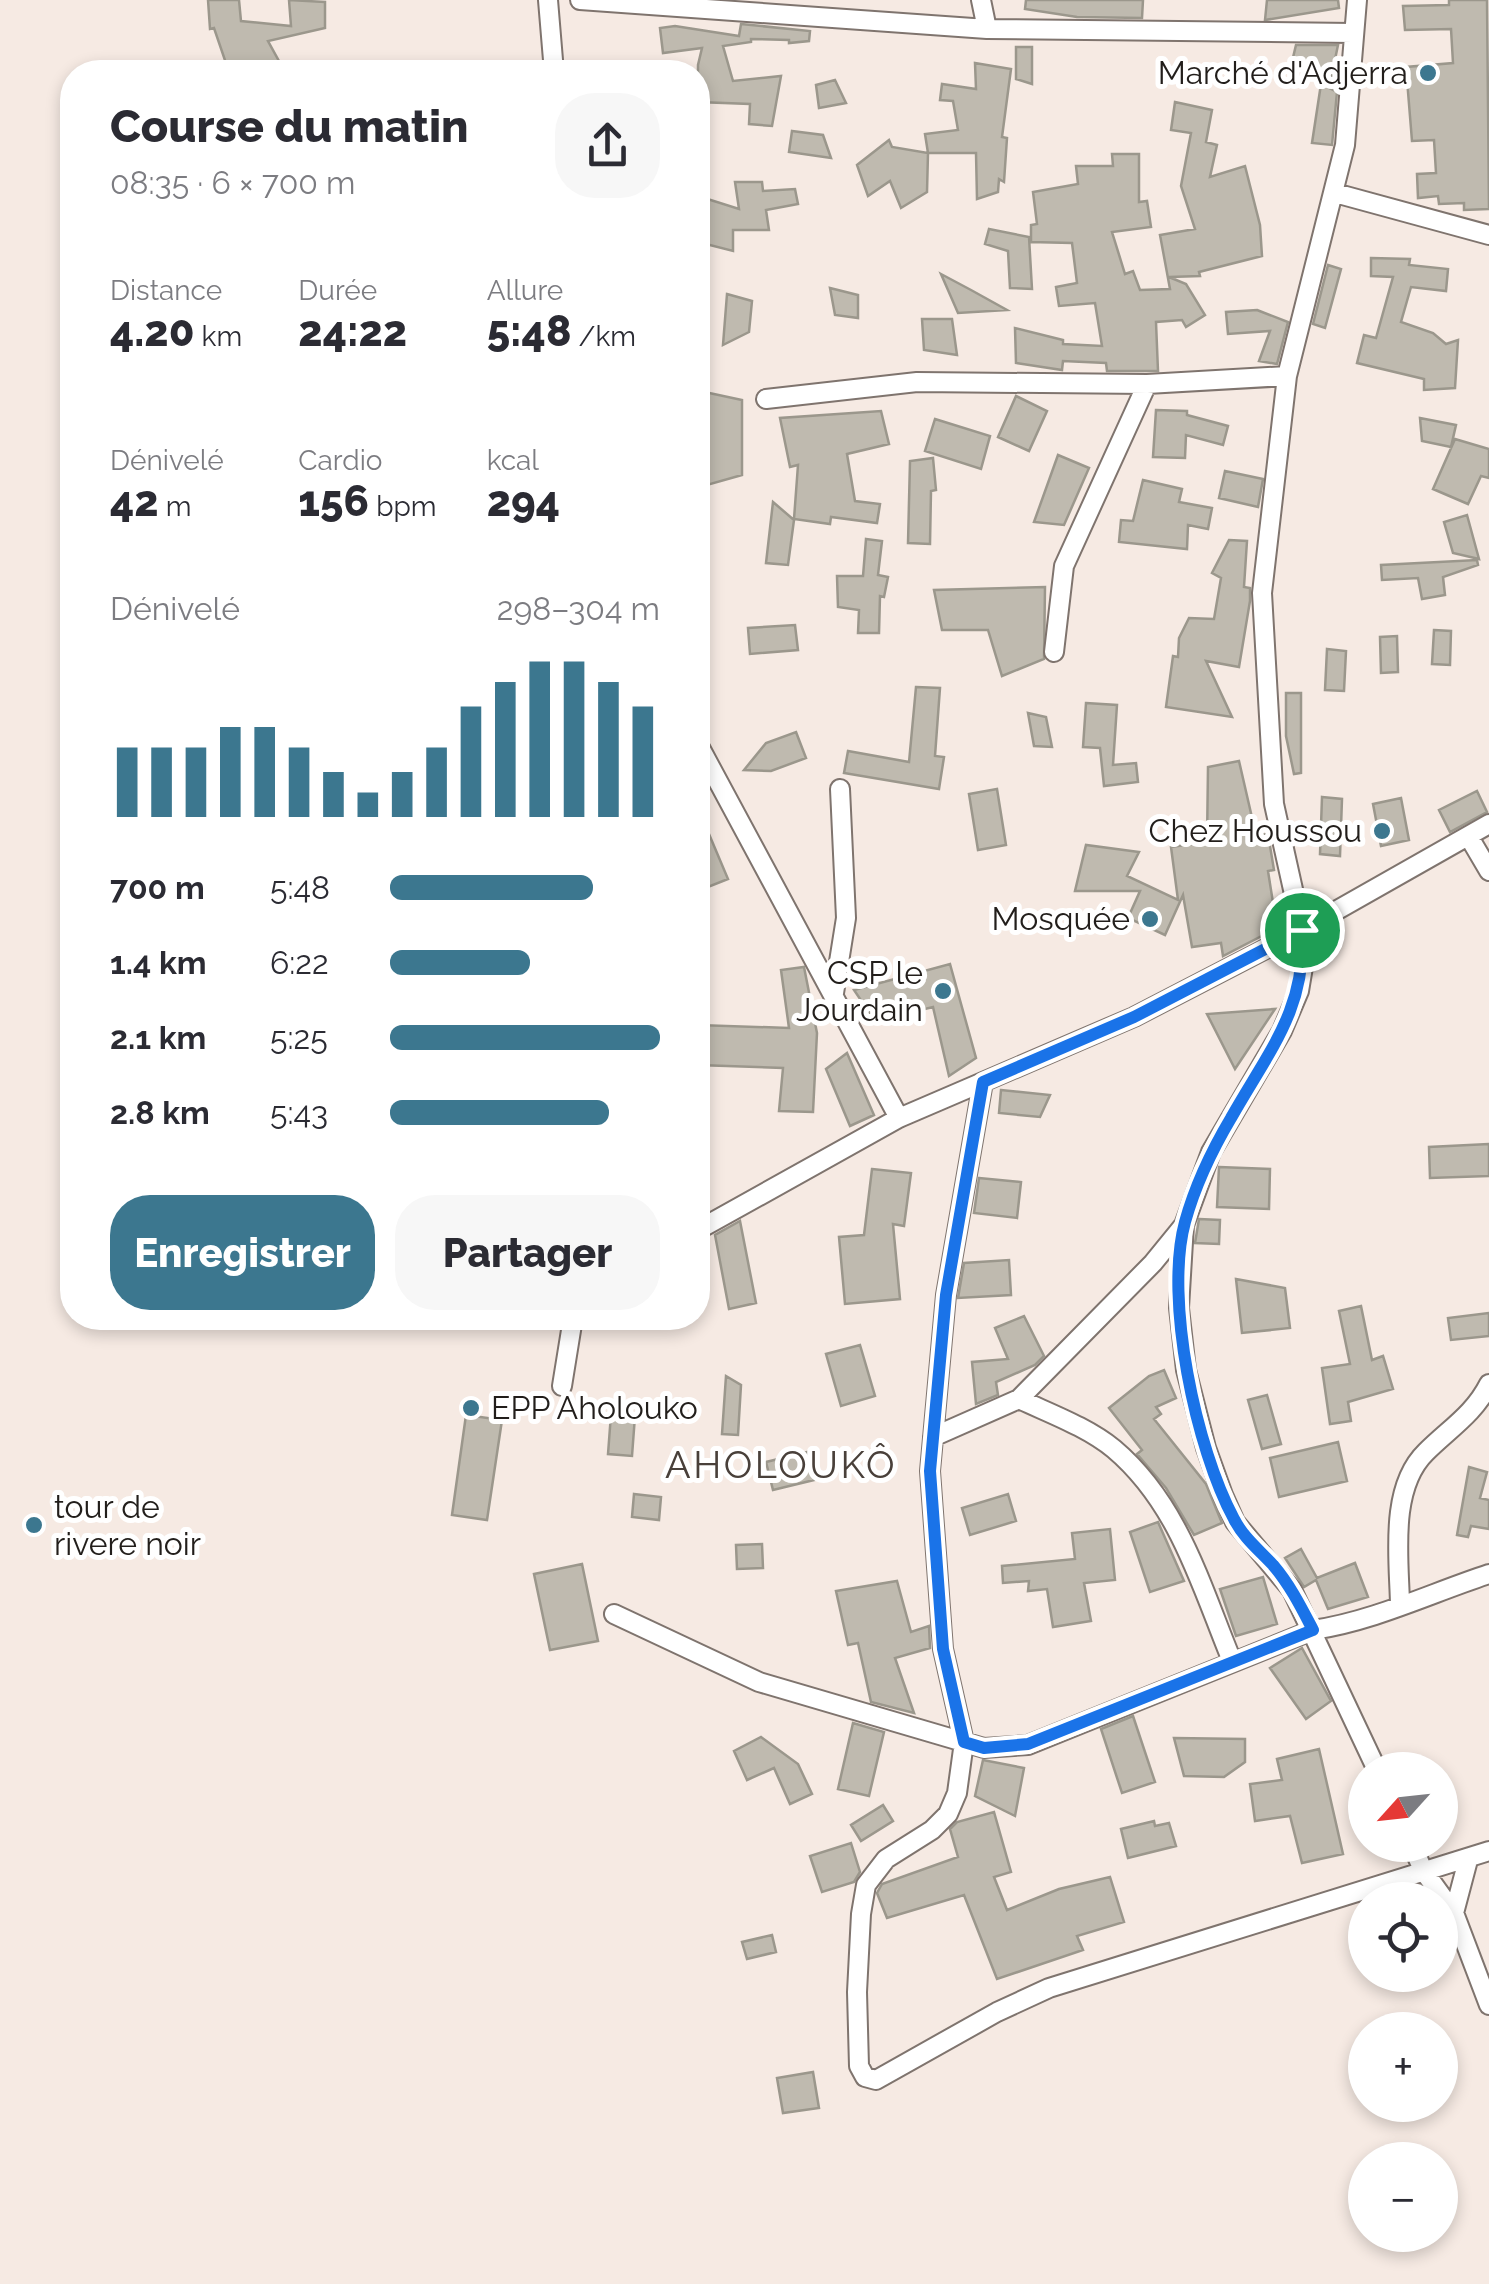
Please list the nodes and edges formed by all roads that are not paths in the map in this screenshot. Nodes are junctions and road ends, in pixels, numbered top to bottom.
1 (548, 0) edge
2 (580, 0) edge
3 (981, 0) edge
4 (1357, 0) edge
5 (987, 30) junction
6 (1353, 34) junction
7 (553, 60) edge
8 (1335, 193) junction
9 (1489, 235) edge
10 (1287, 376) junction
11 (1147, 384) junction
12 (766, 399) dead end
13 (1054, 652) dead end
14 (710, 766) edge
15 (840, 788) dead end
16 (1489, 824) edge
17 (1469, 837) junction
18 (1489, 871) edge
19 (1302, 930) junction
20 (834, 993) junction
21 (983, 1082) junction
22 (899, 1118) junction
23 (710, 1223) edge
24 (1184, 1225) junction
25 (571, 1330) edge
26 (1489, 1384) edge
27 (562, 1386) dead end
28 (1019, 1399) junction
29 (933, 1437) junction
30 (1489, 1574) edge
31 (1400, 1604) junction
32 (614, 1614) dead end
33 (1313, 1630) junction
34 (1232, 1662) junction
35 (964, 1742) junction
36 (1369, 1752) edge
37 (1489, 1851) edge
38 (1468, 1860) junction
39 (1419, 1862) edge
40 (1423, 1870) junction
41 (1432, 1882) edge
42 (1458, 1897) edge
43 (1458, 1923) edge
44 (1489, 2005) edge

1 - 7 street
2 - 5 street
3 - 5 street
4 - 6 street
5 - 6 street
6 - 8 street
8 - 9 street
8 - 10 street
10 - 11 street
10 - 19 street
11 - 12 street
11 - 13 street
14 - 20 street
15 - 20 street
16 - 17 street
17 - 18 street
17 - 19 street
19 - 21 street
19 - 24 street
20 - 22 street
21 - 22 street
21 - 29 street
22 - 23 street
24 - 28 street
24 - 33 street
25 - 27 street
26 - 31 street
28 - 29 street
28 - 34 street
29 - 35 street
30 - 31 street
31 - 33 street
32 - 35 street
33 - 34 street
33 - 36 street
34 - 35 street
35 - 40 street
37 - 38 street
38 - 40 street
38 - 42 street
39 - 40 street
40 - 41 street
43 - 44 street

